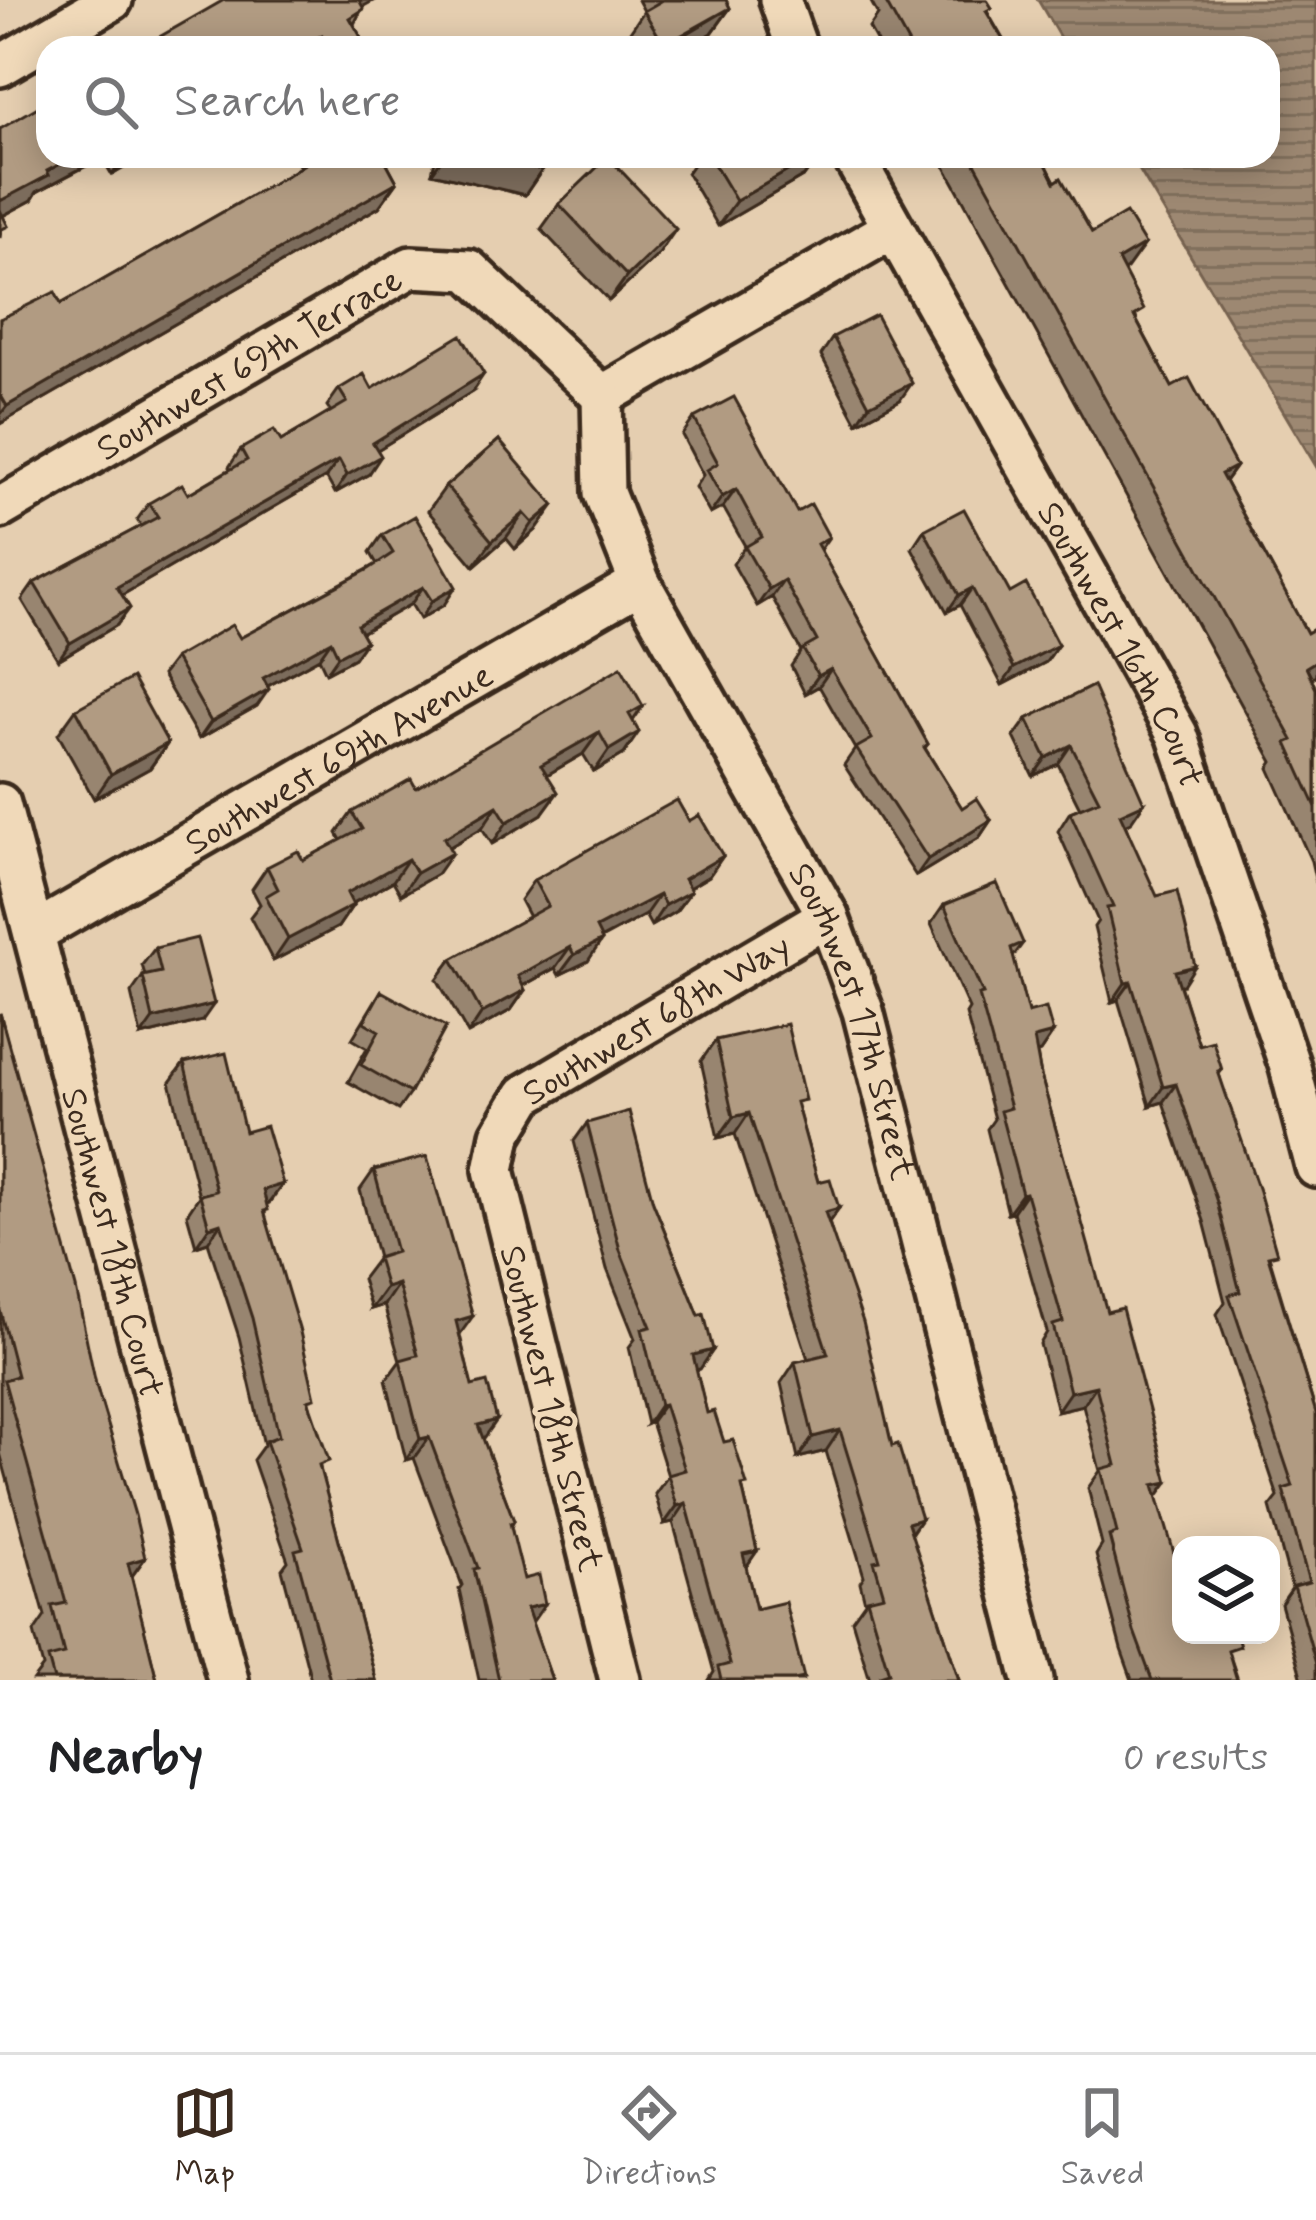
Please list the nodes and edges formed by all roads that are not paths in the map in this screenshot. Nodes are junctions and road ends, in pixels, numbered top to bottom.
1 (112, 0) edge
2 (780, 0) edge
3 (51, 36) edge
4 (793, 36) edge
5 (36, 45) edge
6 (0, 66) edge
7 (860, 168) edge
8 (892, 229) junction
9 (602, 396) junction
10 (0, 508) edge
11 (640, 583) junction
12 (0, 804) edge
13 (828, 916) junction
14 (34, 933) junction
15 (1303, 1062) edge
16 (501, 1135) joint
17 (1316, 1167) edge
18 (228, 1680) edge
19 (620, 1680) edge
20 (1033, 1680) edge

1 - 3 street
2 - 4 street
5 - 6 street
7 - 8 street, Southwest 16th Court
8 - 9 street
8 - 15 street, Southwest 16th Court
9 - 10 street, Southwest 69th Terrace
9 - 11 street, Southwest 17th Street
11 - 13 street, Southwest 17th Street
11 - 14 street, Southwest 69th Avenue
12 - 14 street, Southwest 18th Court
13 - 16 street, Southwest 68th Way
13 - 20 street, Southwest 17th Street
14 - 18 street, Southwest 18th Court
15 - 17 street, Southwest 16th Court
16 - 19 street, Southwest 18th Street

